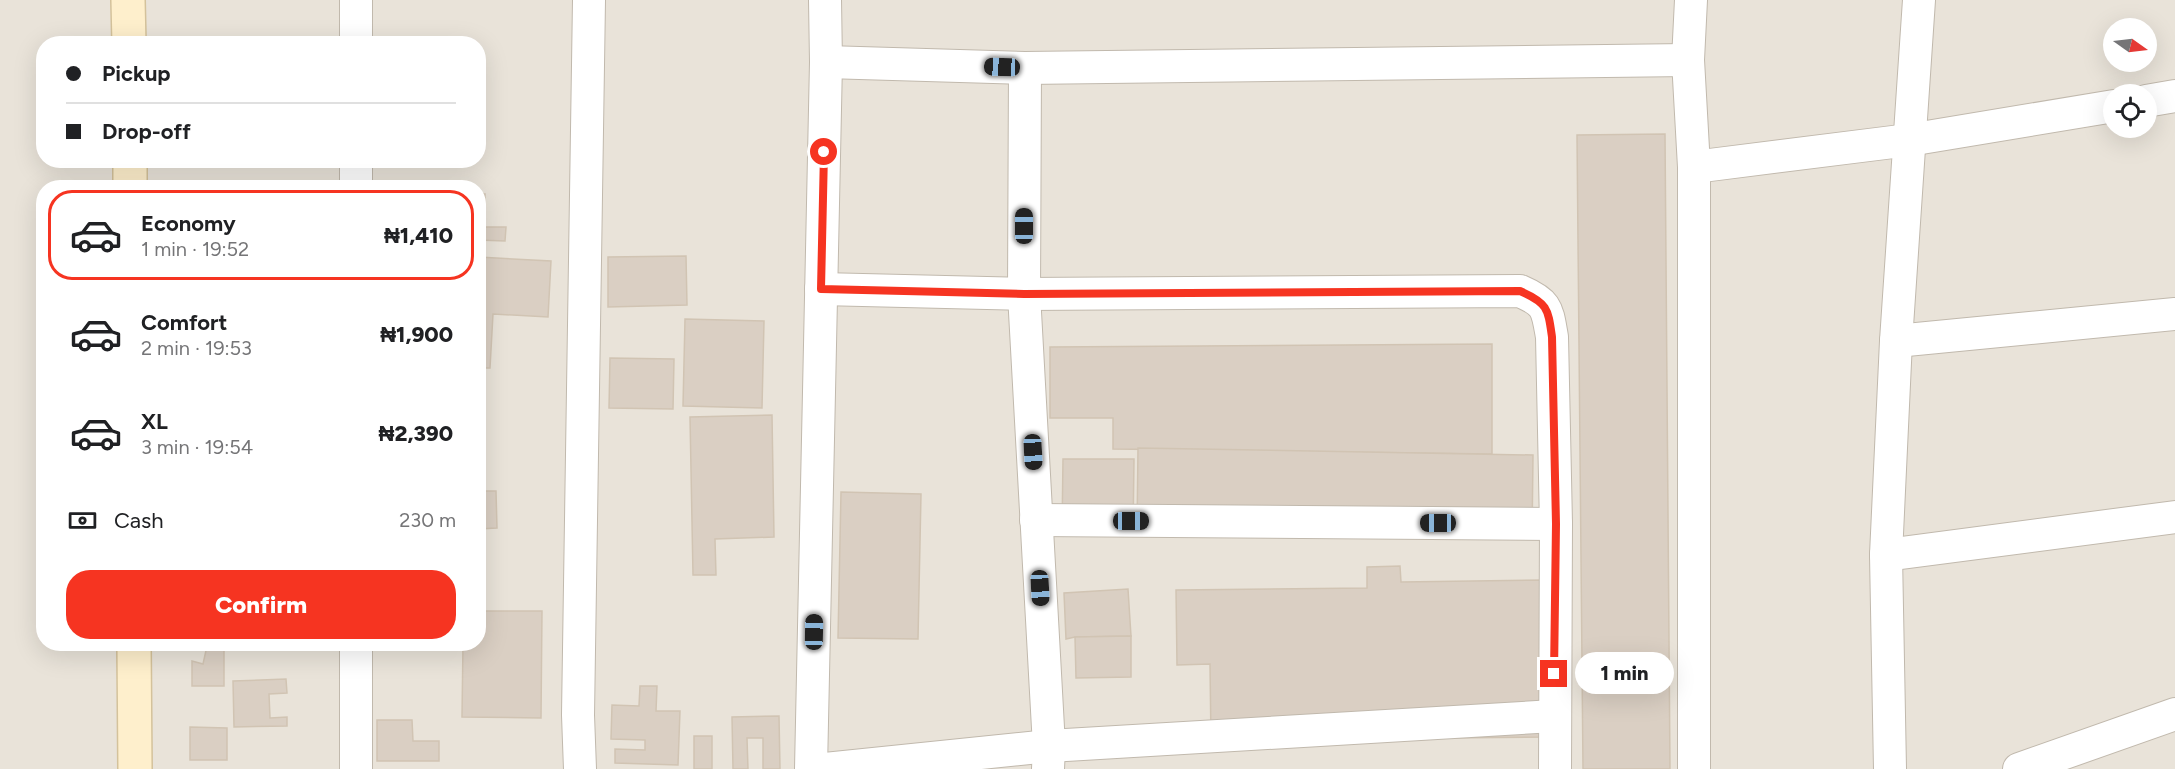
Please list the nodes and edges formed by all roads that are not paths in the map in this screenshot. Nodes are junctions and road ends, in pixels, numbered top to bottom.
1 (128, 0) edge
2 (356, 0) edge
3 (589, 0) edge
4 (825, 0) edge
5 (1691, 0) edge
6 (1919, 0) edge
7 (129, 36) edge
8 (356, 36) edge
9 (1688, 60) junction
10 (826, 62) junction
11 (1025, 68) junction
12 (2175, 96) edge
13 (2157, 99) edge
14 (2103, 108) edge
15 (1909, 140) junction
16 (1694, 166) junction
17 (821, 289) junction
18 (1024, 294) junction
19 (2175, 314) edge
20 (1896, 341) junction
21 (2175, 517) edge
22 (1036, 520) junction
23 (1556, 524) junction
24 (1886, 555) junction
25 (134, 651) edge
26 (356, 651) edge
27 (2175, 714) edge
28 (1554, 716) junction
29 (1049, 757) edge
30 (135, 769) edge
31 (356, 769) edge
32 (580, 769) edge
33 (811, 769) edge
34 (825, 769) edge
35 (1555, 769) edge
36 (1694, 769) edge
37 (1890, 769) edge
38 (2019, 769) edge

1 - 7 street
2 - 8 street
3 - 32 street
4 - 10 street
5 - 9 street
6 - 15 street
9 - 11 street
9 - 16 street
10 - 11 street
10 - 17 street
11 - 18 street
12 - 13 street
14 - 15 street
15 - 16 street
15 - 20 street
16 - 36 street
17 - 18 street
17 - 33 street
18 - 22 street
18 - 23 street
19 - 20 street
20 - 24 street
21 - 24 street
22 - 23 street
22 - 29 street
23 - 28 street
24 - 37 street
25 - 30 street
26 - 31 street
27 - 38 street
28 - 29 street
28 - 35 street
29 - 34 street

